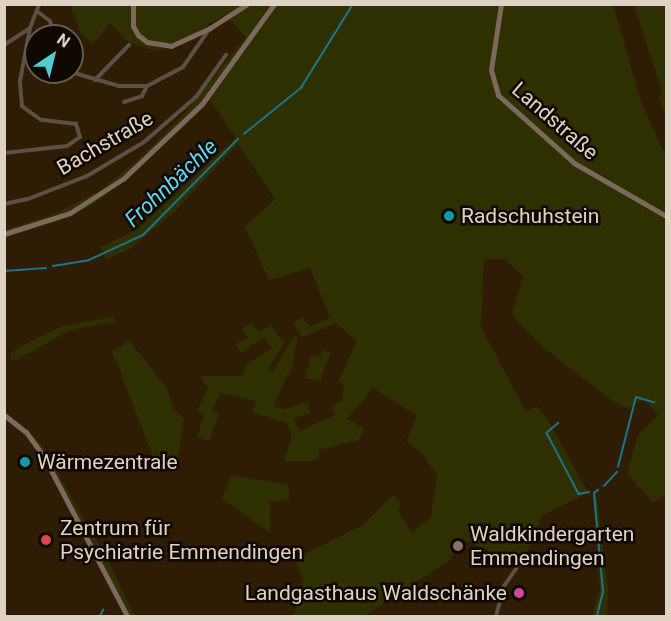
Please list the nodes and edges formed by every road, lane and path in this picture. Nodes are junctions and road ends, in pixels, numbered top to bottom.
1 (39, 4) edge
2 (133, 4) edge
3 (247, 4) edge
4 (274, 4) edge
5 (501, 7) edge
6 (38, 12) junction
7 (32, 24) edge
8 (51, 24) edge
9 (210, 28) junction
10 (24, 32) edge
11 (4, 45) edge
12 (129, 45) dead end
13 (226, 55) dead end
14 (24, 60) edge
15 (84, 76) edge
16 (95, 80) junction
17 (147, 86) junction
18 (124, 102) dead end
19 (4, 153) edge
20 (4, 204) edge
21 (666, 216) edge
22 (4, 234) edge
23 (4, 415) edge
24 (524, 557) dead end
25 (127, 616) edge
26 (496, 616) edge

1 - 6 street
2 - 9 street
3 - 9 street
4 - 22 street
5 - 21 street, Landstraße
6 - 7 street
6 - 8 street
9 - 17 street
10 - 11 street
12 - 16 street
13 - 20 street, Bachstraße
14 - 19 street
15 - 16 street
16 - 17 street
17 - 18 street
23 - 25 street
24 - 26 street

